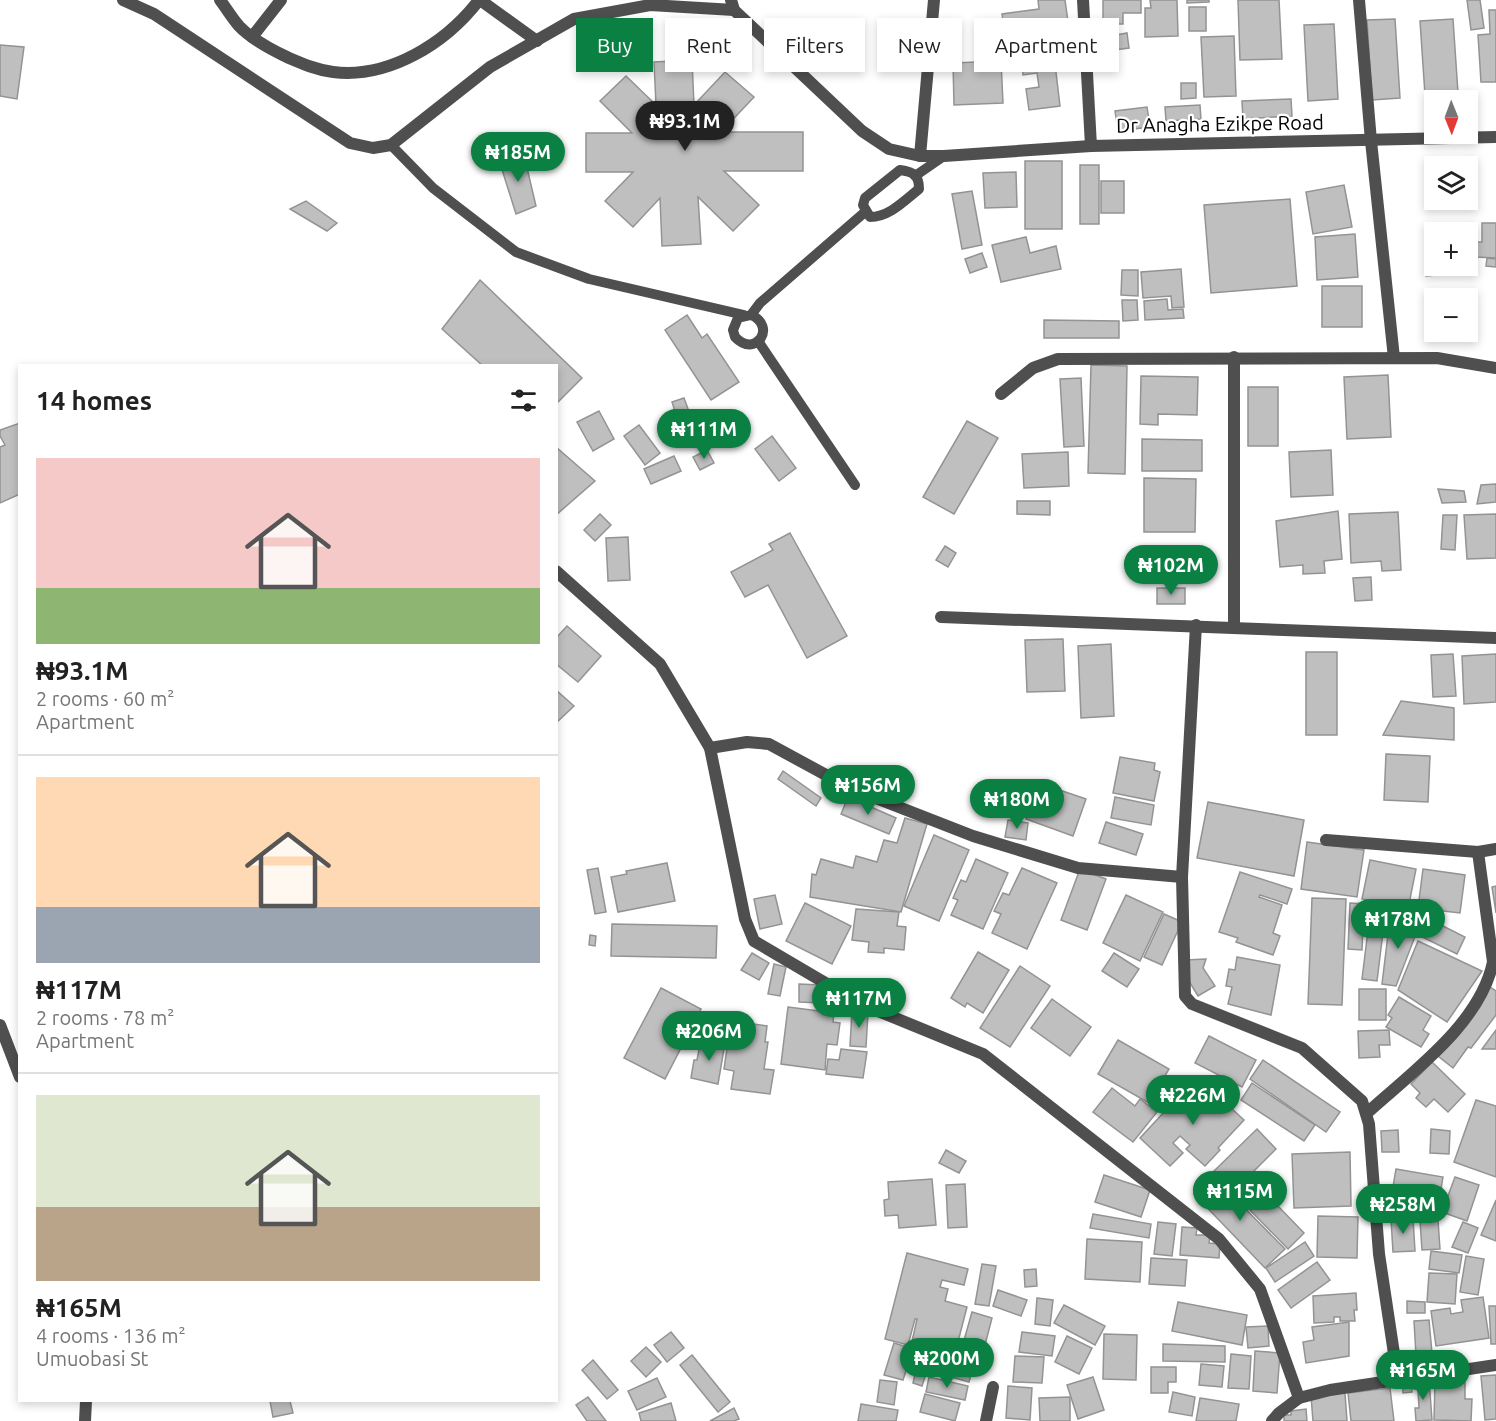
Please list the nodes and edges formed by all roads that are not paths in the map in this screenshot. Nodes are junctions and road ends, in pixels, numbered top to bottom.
1 (123, 0) edge
2 (220, 0) edge
3 (281, 0) edge
4 (480, 0) edge
5 (934, 0) edge
6 (1083, 0) edge
7 (1359, 0) edge
8 (732, 5) edge
9 (252, 37) junction
10 (537, 41) junction
11 (1496, 137) edge
12 (1371, 141) junction
13 (391, 145) junction
14 (1091, 146) junction
15 (920, 156) junction
16 (944, 156) junction
17 (915, 176) junction
18 (865, 212) junction
19 (748, 315) junction
20 (758, 341) junction
21 (1234, 357) junction
22 (1394, 358) junction
23 (1496, 368) edge
24 (1001, 394) dead end
25 (855, 485) dead end
26 (558, 573) edge
27 (941, 617) dead end
28 (1196, 625) junction
29 (1234, 627) junction
30 (1496, 638) edge
31 (710, 748) junction
32 (1326, 840) dead end
33 (1496, 849) edge
34 (1478, 852) junction
35 (1182, 877) junction
36 (0, 1025) edge
37 (18, 1072) edge
38 (1367, 1113) junction
39 (1496, 1365) edge
40 (1398, 1380) junction
41 (993, 1387) dead end
42 (1299, 1398) junction
43 (86, 1402) edge
44 (85, 1421) edge
45 (986, 1421) edge
46 (1272, 1421) edge

1 - 13 street
2 - 9 street
3 - 9 street
4 - 9 street
4 - 10 street
5 - 15 street
6 - 14 street, Dr Anagha Ezikpe Road
7 - 12 street
8 - 10 street
8 - 15 street
10 - 13 street
11 - 12 street, Dr Anagha Ezikpe Road
12 - 14 street, Dr Anagha Ezikpe Road
12 - 22 street
13 - 19 lane
14 - 16 street
15 - 16 street
16 - 17 lane
17 - 18 lane
17 - 18 lane
18 - 19 lane
19 - 20 lane
19 - 20 lane
20 - 25 lane
21 - 22 street
21 - 24 street
21 - 29 street
22 - 23 street
26 - 31 street
27 - 28 street
28 - 29 street
28 - 35 street
29 - 30 street
31 - 35 street
31 - 42 street
32 - 34 street
33 - 34 street
34 - 38 street
35 - 38 street
36 - 37 street
38 - 40 street
39 - 40 street
40 - 42 street
41 - 45 street
42 - 46 street
43 - 44 street

